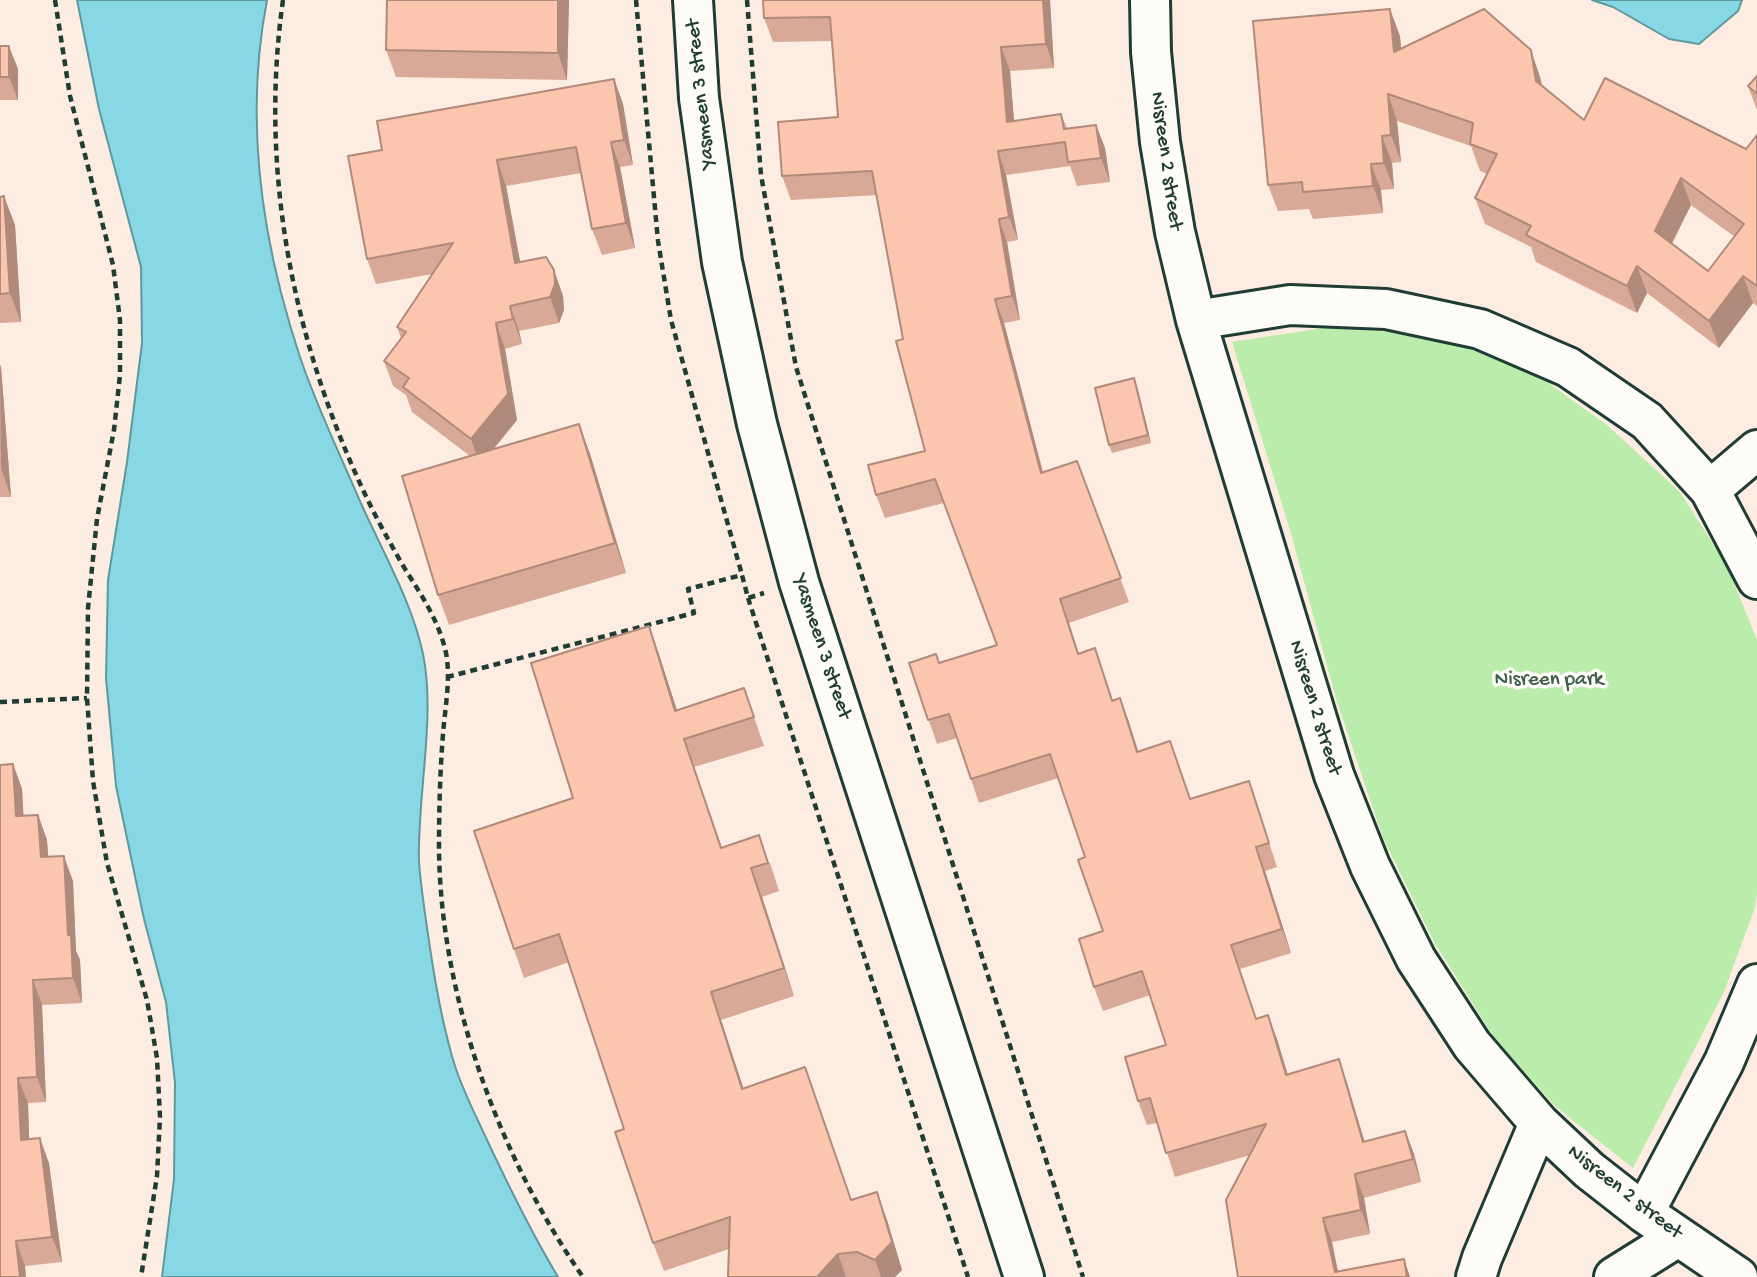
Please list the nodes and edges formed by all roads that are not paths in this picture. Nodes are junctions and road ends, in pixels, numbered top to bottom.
1 (693, 0) edge
2 (1150, 0) edge
3 (1196, 320) junction
4 (1757, 450) edge
5 (1710, 490) junction
6 (1757, 579) edge
7 (1757, 984) edge
8 (1539, 1123) junction
9 (1644, 1213) junction
10 (1678, 1237) junction
11 (1024, 1277) edge
12 (1476, 1277) edge
13 (1614, 1277) edge
14 (1738, 1277) edge

1 - 11 street, Yasmeen 3 street
2 - 3 street, Nisreen 2 street
3 - 5 street
3 - 8 street, Nisreen 2 street
4 - 5 street
5 - 6 street
7 - 9 street
8 - 9 street, Nisreen 2 street
8 - 12 street
9 - 10 street, Nisreen 2 street
10 - 13 street
10 - 14 street, Nisreen 2 street

